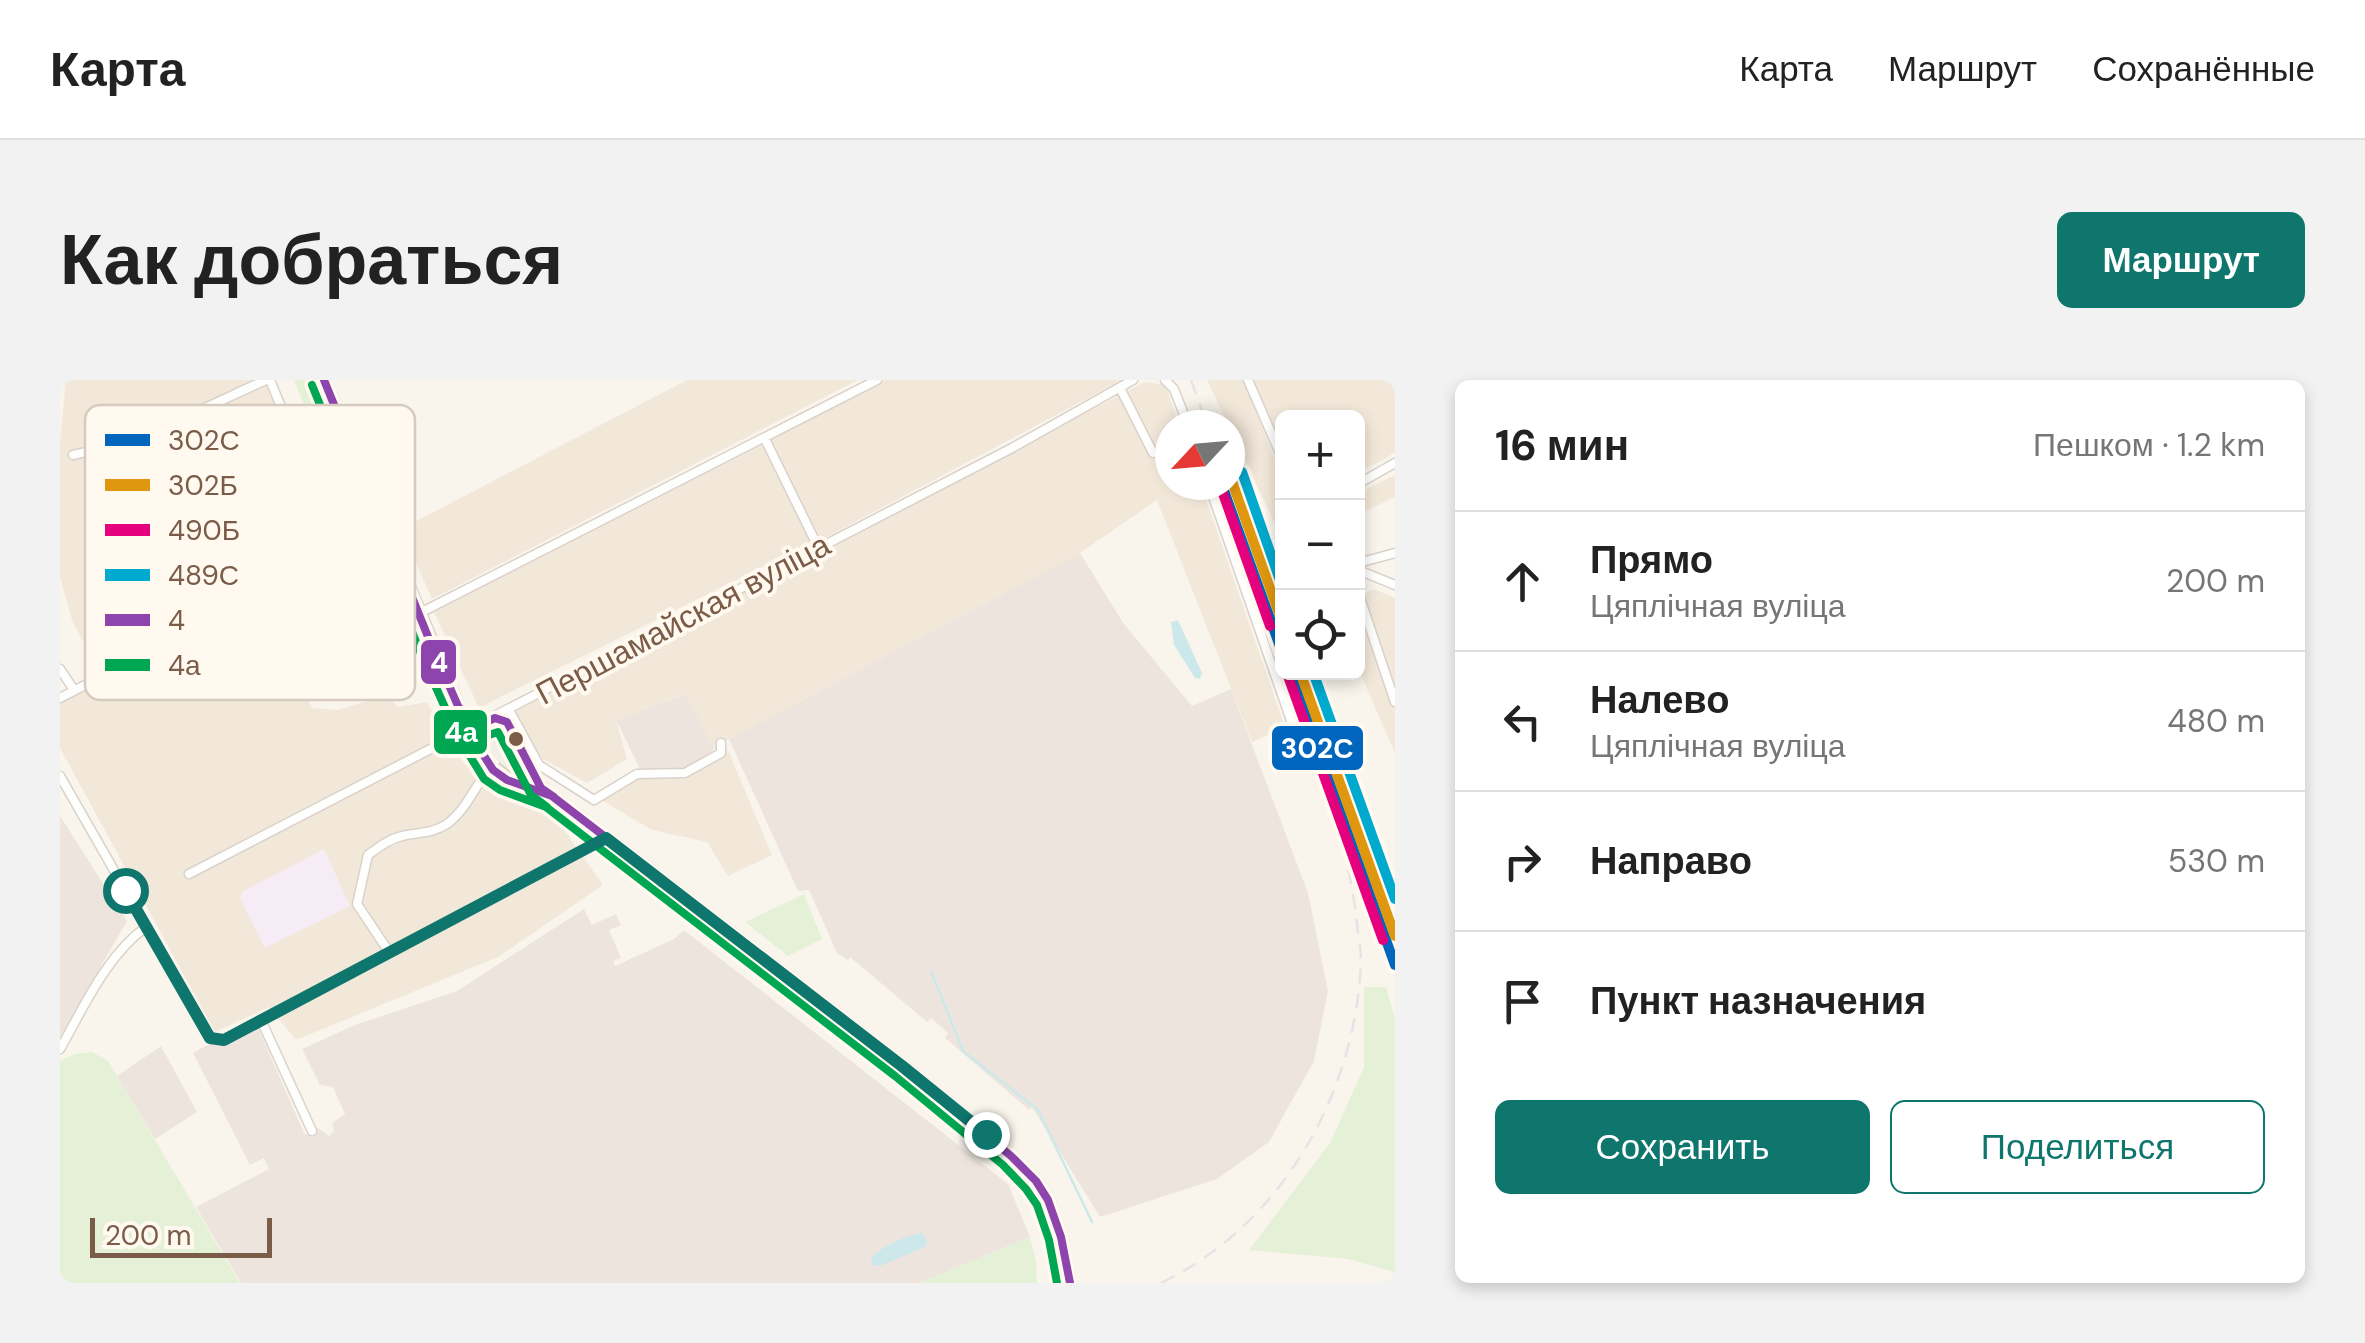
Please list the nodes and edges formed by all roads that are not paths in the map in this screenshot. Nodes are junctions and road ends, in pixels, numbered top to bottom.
1 (268, 380) edge
2 (324, 380) edge
3 (877, 380) edge
4 (1133, 380) edge
5 (1165, 380) edge
6 (1248, 380) edge
7 (1120, 388) junction
8 (211, 405) edge
9 (279, 405) edge
10 (334, 405) edge
11 (1182, 410) edge
12 (764, 439) junction
13 (1275, 442) edge
14 (85, 453) edge
15 (1153, 453) dead end
16 (73, 455) dead end
17 (1395, 463) edge
18 (1365, 480) edge
19 (1214, 500) edge
20 (818, 547) junction
21 (1395, 552) edge
22 (1365, 564) edge
23 (1365, 570) edge
24 (1395, 585) edge
25 (415, 607) edge
26 (1365, 612) edge
27 (418, 614) junction
28 (60, 668) edge
29 (85, 684) edge
30 (74, 690) junction
31 (1393, 693) edge
32 (60, 698) edge
33 (1395, 702) edge
34 (509, 710) junction
35 (472, 728) junction
36 (1295, 732) dead end
37 (721, 743) dead end
38 (500, 756) junction
39 (60, 776) edge
40 (606, 838) junction
41 (190, 874) dead end
42 (146, 927) junction
43 (389, 952) junction
44 (261, 1020) junction
45 (60, 1049) edge
46 (312, 1132) dead end
47 (1070, 1283) edge

1 - 8 street
1 - 9 street
2 - 10 main road
3 - 12 street
4 - 7 street, Першамайская вуліца
5 - 11 street
6 - 13 street
7 - 15 street
7 - 20 street, Першамайская вуліца
12 - 20 street
12 - 27 street
14 - 16 street
17 - 18 street
19 - 36 street
20 - 34 street, Першамайская вуліца
21 - 22 street
23 - 24 street
25 - 27 main road
26 - 31 street
27 - 35 main road
28 - 30 street
29 - 30 street
30 - 32 street
31 - 33 street
34 - 35 street, Першамайская вуліца
34 - 37 street
35 - 38 main road
35 - 41 street, Першамайская вуліца
38 - 40 main road
38 - 43 street
39 - 42 street
40 - 43 street
40 - 47 main road
42 - 44 street
42 - 45 street
43 - 44 street
44 - 46 street

